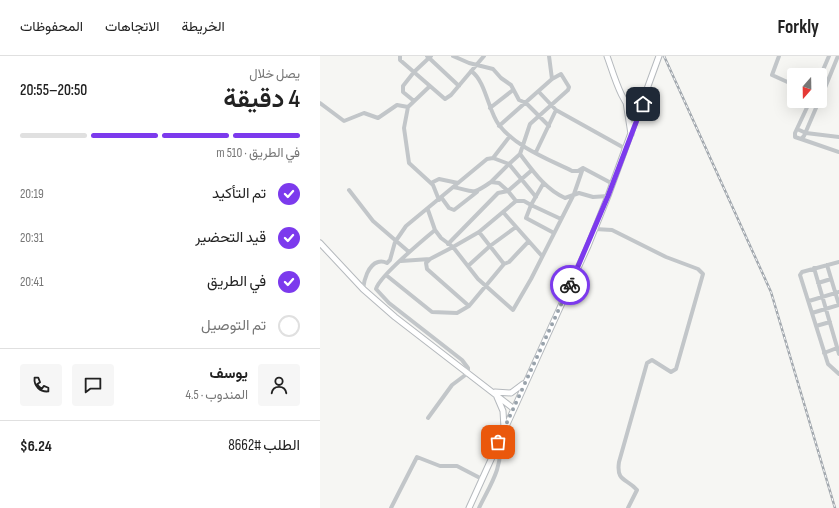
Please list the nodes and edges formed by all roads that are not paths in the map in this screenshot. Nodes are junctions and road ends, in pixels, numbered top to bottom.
1 (400, 56) edge
2 (453, 56) edge
3 (484, 56) edge
4 (549, 56) edge
5 (607, 56) edge
6 (659, 56) edge
7 (779, 56) edge
8 (829, 56) edge
9 (429, 57) edge
10 (838, 57) edge
11 (476, 64) junction
12 (824, 68) edge
13 (471, 71) junction
14 (414, 72) junction
15 (552, 80) junction
16 (787, 82) edge
17 (827, 82) edge
18 (430, 86) junction
19 (459, 86) junction
20 (513, 90) junction
21 (538, 92) junction
22 (647, 93) junction
23 (414, 101) junction
24 (625, 101) junction
25 (320, 103) edge
26 (526, 103) junction
27 (551, 104) junction
28 (408, 107) junction
29 (490, 108) junction
30 (807, 108) edge
31 (816, 108) edge
32 (556, 110) junction
33 (538, 115) junction
34 (638, 115) junction
35 (499, 126) junction
36 (549, 126) junction
37 (797, 129) junction
38 (806, 133) junction
39 (631, 134) junction
40 (510, 136) junction
41 (839, 137) edge
42 (801, 139) junction
43 (524, 146) junction
44 (626, 149) junction
45 (536, 152) junction
46 (839, 152) edge
47 (520, 154) junction
48 (493, 158) junction
49 (509, 164) junction
50 (583, 168) junction
51 (532, 170) junction
52 (522, 179) junction
53 (491, 182) junction
54 (431, 183) junction
55 (458, 183) junction
56 (544, 184) junction
57 (613, 184) junction
58 (453, 187) junction
59 (349, 190) dead end
60 (508, 191) junction
61 (477, 192) junction
62 (574, 194) junction
63 (536, 196) junction
64 (608, 196) junction
65 (440, 198) junction
66 (516, 201) junction
67 (532, 205) junction
68 (428, 210) junction
69 (504, 212) junction
70 (561, 219) junction
71 (516, 227) junction
72 (595, 229) junction
73 (435, 230) junction
74 (479, 232) junction
75 (554, 233) junction
76 (320, 242) edge
77 (395, 242) junction
78 (528, 242) junction
79 (448, 244) junction
80 (490, 246) junction
81 (453, 247) junction
82 (409, 252) junction
83 (542, 256) junction
84 (430, 259) junction
85 (401, 261) junction
86 (839, 262) edge
87 (504, 264) junction
88 (827, 265) junction
89 (468, 266) junction
90 (814, 268) junction
91 (386, 275) junction
92 (831, 279) junction
93 (818, 283) junction
94 (486, 285) junction
95 (363, 289) junction
96 (837, 292) edge
97 (822, 297) junction
98 (809, 301) junction
99 (839, 305) edge
100 (469, 306) junction
101 (826, 309) junction
102 (812, 313) junction
103 (830, 322) junction
104 (816, 326) junction
105 (837, 348) junction
106 (824, 353) junction
107 (839, 354) edge
108 (468, 373) junction
109 (839, 374) edge
110 (527, 380) junction
111 (492, 392) junction
112 (514, 409) junction
113 (428, 418) dead end
114 (504, 430) junction
115 (498, 442) junction
116 (482, 479) junction
117 (391, 508) edge
118 (469, 508) edge
119 (479, 508) edge
120 (628, 508) edge

1 - 14 street
2 - 11 street
3 - 11 street
4 - 15 street
5 - 24 main road
6 - 22 main road
7 - 16 street
8 - 12 street
9 - 14 street
9 - 19 street
10 - 17 street
11 - 13 street
11 - 20 street
13 - 19 street
13 - 29 street
14 - 18 street
14 - 23 street
15 - 21 street
15 - 27 street
18 - 19 street
18 - 23 street
20 - 26 street
20 - 29 street
21 - 26 street
21 - 27 street
22 - 24 main road
22 - 34 main road
23 - 28 street
24 - 34 main road
24 - 39 main road
25 - 28 street
26 - 33 street
26 - 35 street
27 - 32 street
27 - 33 street
28 - 54 street
29 - 35 street
30 - 37 street
31 - 38 street
32 - 36 street
32 - 44 street
33 - 36 street
33 - 43 street
34 - 39 main road
35 - 40 street
36 - 45 street
37 - 38 street
37 - 42 street
38 - 41 street
38 - 42 street
39 - 44 main road
40 - 43 street
40 - 48 street
42 - 46 street
43 - 45 street
43 - 47 street
44 - 57 main road
45 - 50 street
47 - 49 street
47 - 51 street
48 - 49 street
48 - 55 street
49 - 52 street
49 - 53 street
50 - 57 street
50 - 62 street
51 - 52 street
51 - 56 street
52 - 60 street
52 - 63 street
53 - 60 street
53 - 61 street
54 - 55 street
54 - 65 street
55 - 58 street
56 - 62 street
56 - 63 street
57 - 64 main road
58 - 61 street
58 - 65 street
59 - 77 street
60 - 66 street
60 - 79 street
61 - 65 street
62 - 64 street
62 - 70 street
63 - 67 street
64 - 72 main road
65 - 68 street
66 - 67 street
66 - 69 street
67 - 70 street
67 - 75 street
68 - 73 street
68 - 77 street
69 - 71 street
69 - 74 street
70 - 75 street
71 - 78 street
71 - 80 street
72 - 110 main road
72 - 120 street
73 - 79 street
73 - 82 street
74 - 80 street
74 - 81 street
75 - 83 street
76 - 95 main road
77 - 82 street
77 - 95 street
78 - 83 street
78 - 87 street
79 - 81 street
80 - 87 street
80 - 89 street
81 - 84 street
81 - 89 street
82 - 85 street
83 - 94 street
84 - 85 street
84 - 100 street
85 - 91 street
86 - 88 street
87 - 94 street
88 - 90 street
88 - 92 street
89 - 94 street
90 - 93 street
90 - 98 street
91 - 100 street
91 - 108 street
92 - 93 street
92 - 96 street
93 - 97 street
94 - 100 street
95 - 108 main road
96 - 97 street
96 - 99 street
97 - 98 street
97 - 101 street
98 - 102 street
99 - 101 street
101 - 102 street
101 - 103 street
102 - 104 street
103 - 104 street
103 - 105 street
104 - 106 street
105 - 106 street
105 - 107 street
106 - 109 street
108 - 111 main road
108 - 113 street
110 - 111 main road
110 - 112 main road
111 - 112 main road
111 - 114 main road
112 - 114 main road
114 - 115 main road
115 - 116 main road
115 - 119 street
116 - 117 street
116 - 118 main road

